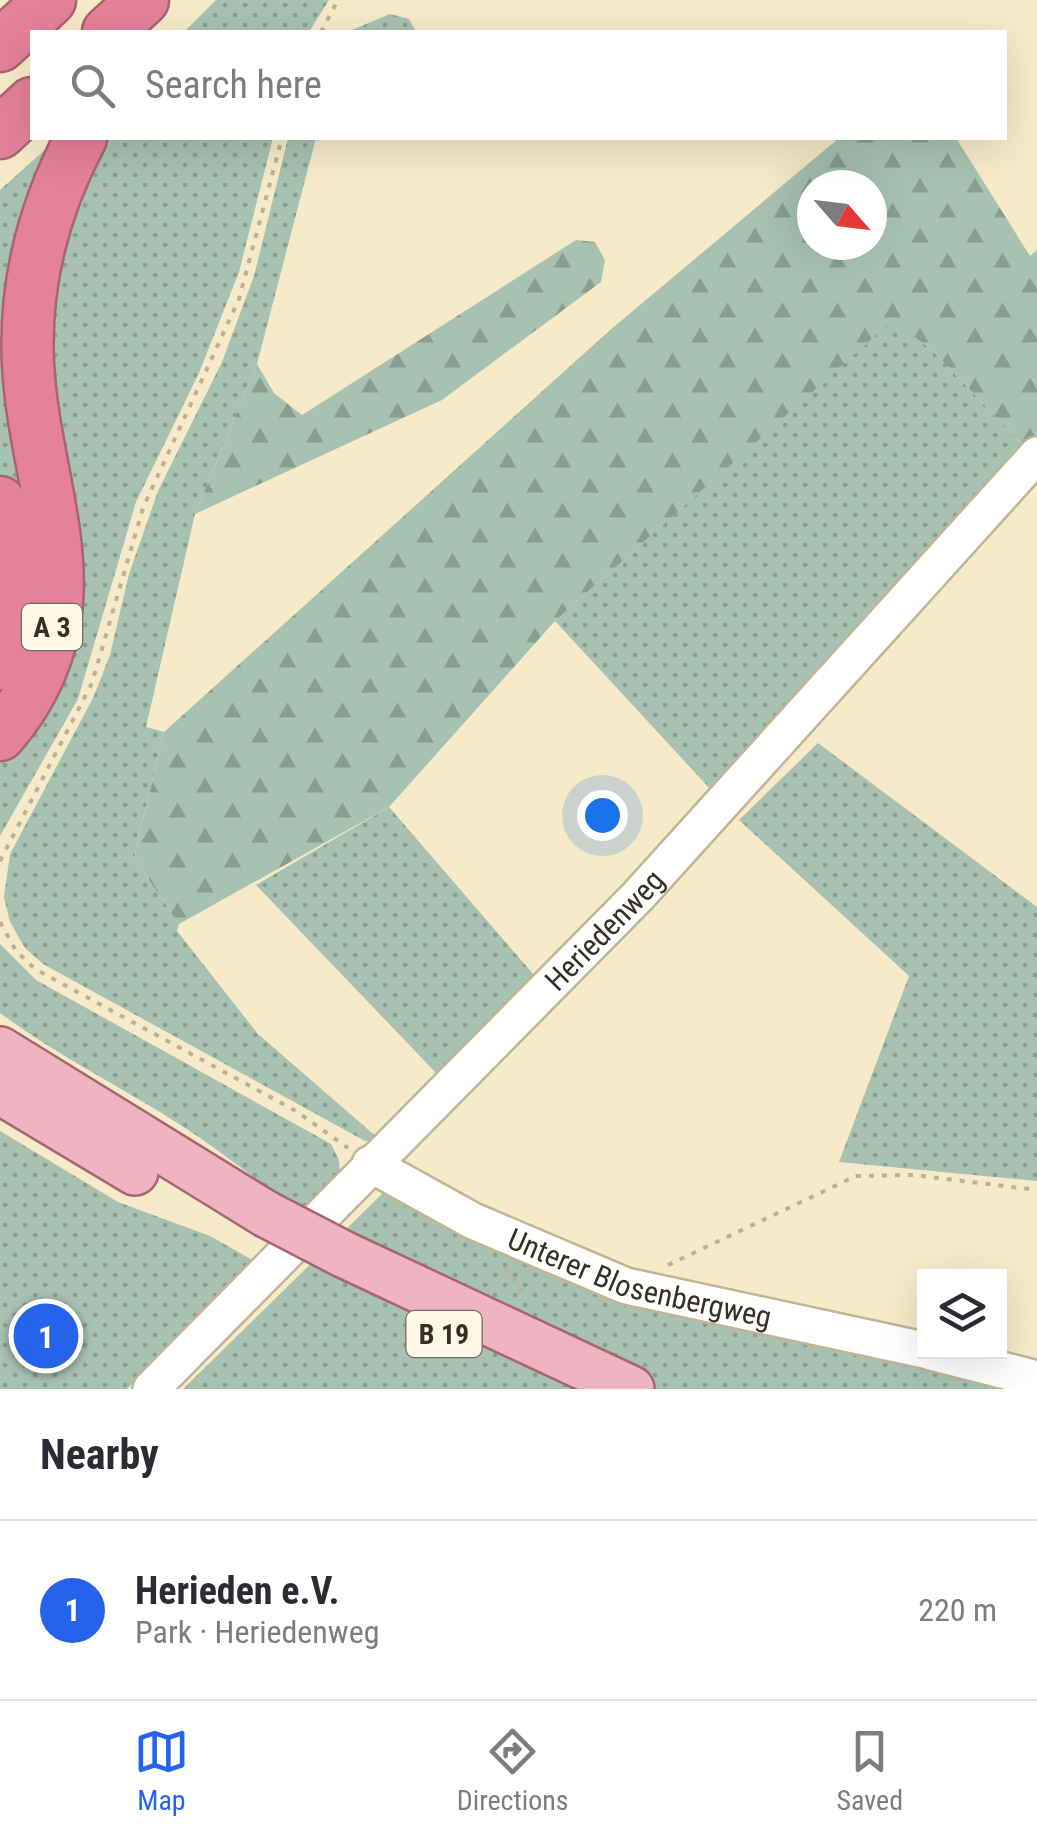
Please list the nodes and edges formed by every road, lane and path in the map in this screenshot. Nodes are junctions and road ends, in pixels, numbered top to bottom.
1 (50, 0) edge
2 (143, 0) edge
3 (152, 0) edge
4 (338, 0) edge
5 (110, 30) edge
6 (137, 30) edge
7 (322, 30) edge
8 (0, 46) edge
9 (30, 105) edge
10 (0, 133) edge
11 (80, 140) edge
12 (281, 140) edge
13 (1037, 454) edge
14 (0, 502) edge
15 (0, 664) edge
16 (0, 734) edge
17 (0, 861) edge
18 (0, 922) edge
19 (0, 1050) edge
20 (0, 1091) edge
21 (370, 1164) junction
22 (1037, 1190) edge
23 (257, 1226) junction
24 (332, 1266) junction
25 (626, 1286) junction
26 (917, 1349) edge
27 (959, 1359) edge
28 (1037, 1379) edge
29 (151, 1389) edge
30 (566, 1389) edge
31 (631, 1389) edge

1 - 8 highway
2 - 5 highway
3 - 6 highway
4 - 7 path
9 - 10 highway
11 - 16 highway, A 3
12 - 17 path
13 - 21 street, Heriedenweg
14 - 15 highway
18 - 21 path
19 - 23 main road, B 19
20 - 23 main road, B 19
21 - 25 street, Unterer Blosenbergweg
21 - 29 street, Heriedenweg
22 - 25 path
23 - 24 main road, B 19
24 - 30 main road, B 19
24 - 31 main road, B 19
25 - 26 street, Unterer Blosenbergweg
27 - 28 street, Unterer Blosenbergweg

